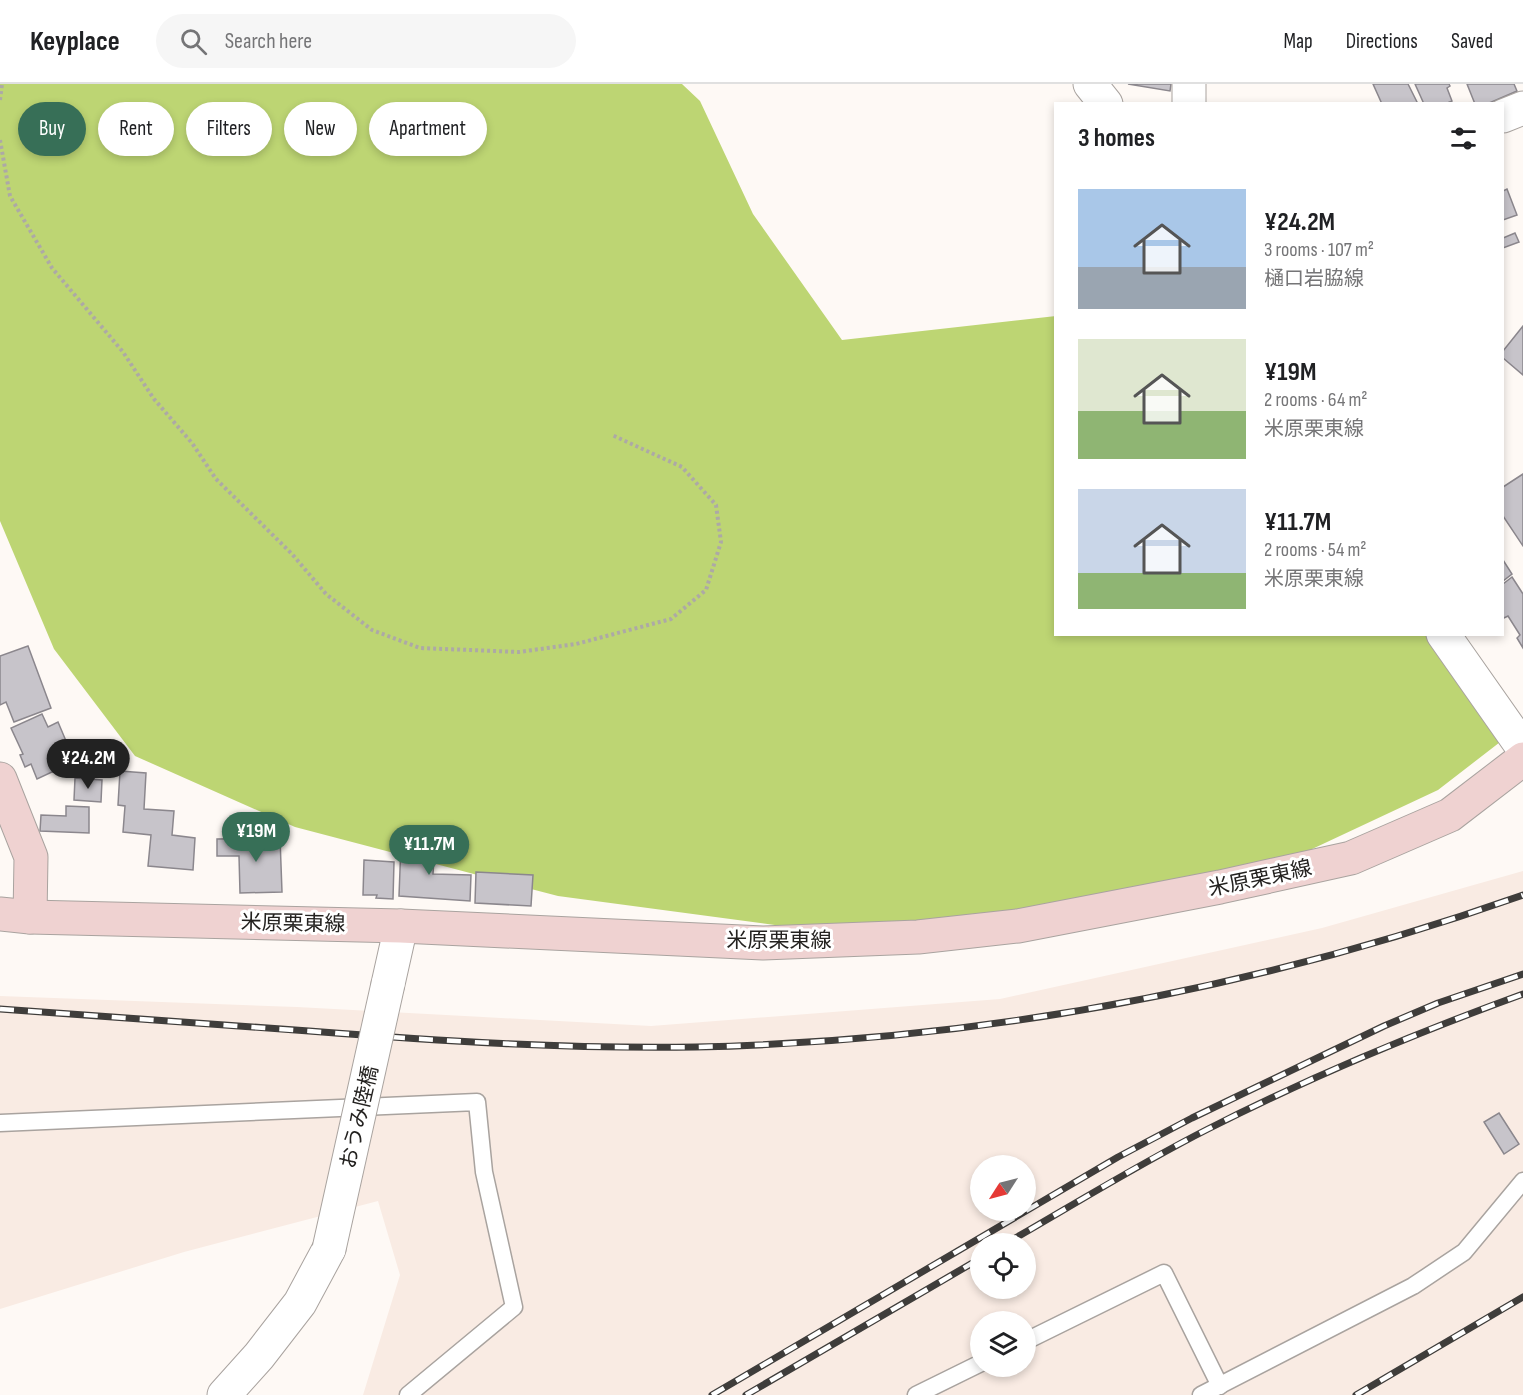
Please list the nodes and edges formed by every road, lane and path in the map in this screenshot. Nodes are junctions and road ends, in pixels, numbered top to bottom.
1 (2, 84) edge
2 (1090, 84) edge
3 (1189, 84) edge
4 (0, 100) edge
5 (1104, 102) edge
6 (1189, 102) edge
7 (1523, 108) edge
8 (1504, 116) edge
9 (0, 140) edge
10 (612, 435) dead end
11 (1444, 636) edge
12 (1523, 748) edge
13 (1523, 759) edge
14 (0, 779) edge
15 (15, 915) edge
16 (401, 926) junction
17 (0, 1123) edge
18 (1523, 1181) edge
19 (1036, 1336) edge
20 (970, 1368) edge
21 (1220, 1386) junction
22 (224, 1395) edge
23 (408, 1395) edge
24 (916, 1395) edge
25 (1201, 1395) edge

1 - 4 path
2 - 5 street
3 - 6 street
7 - 8 street
9 - 10 path
11 - 12 street
13 - 16 main road, 米原栗東線
14 - 15 main road
15 - 16 main road, 米原栗東線
16 - 22 street, おうみ陸橋, bridge
17 - 23 lane
18 - 21 lane
19 - 21 lane
20 - 24 lane
21 - 25 lane

